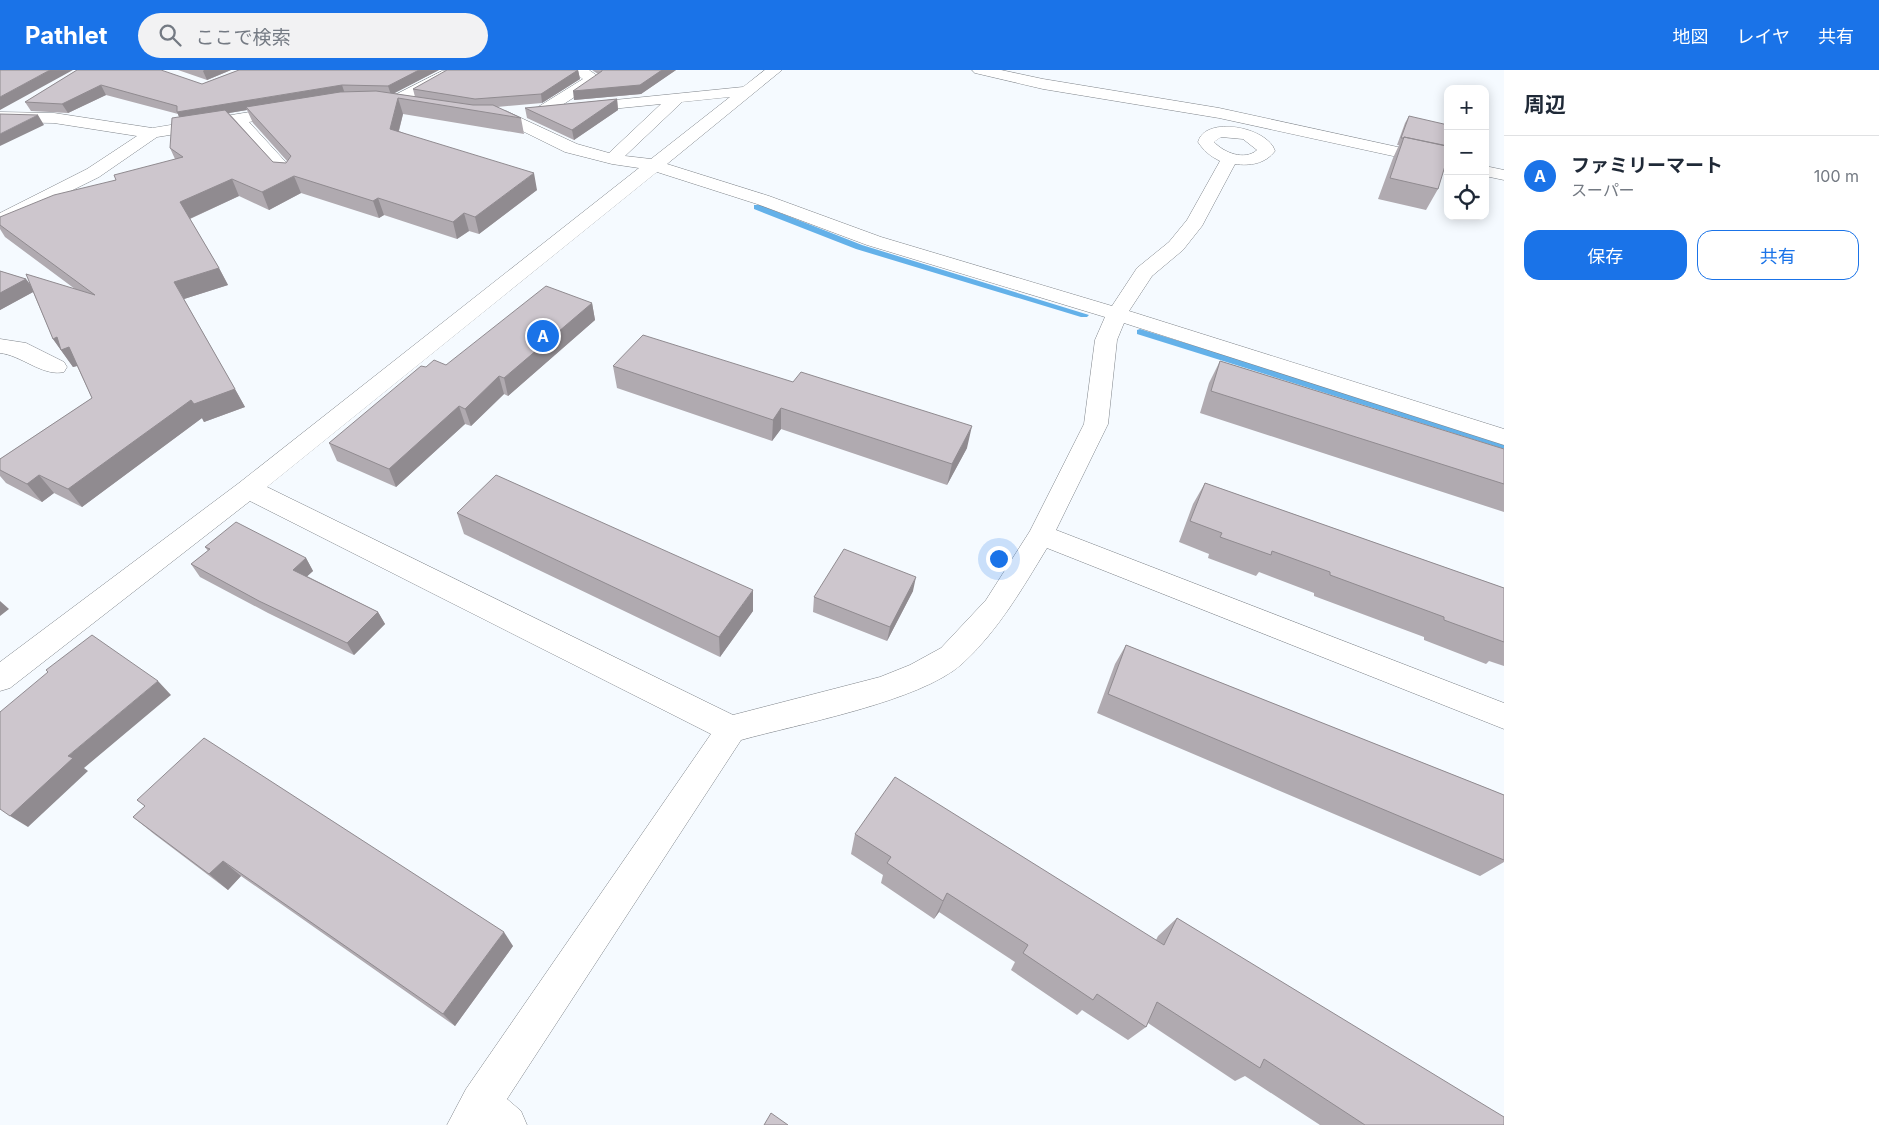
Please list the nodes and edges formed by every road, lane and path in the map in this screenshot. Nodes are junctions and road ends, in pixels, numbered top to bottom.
1 (577, 70) edge
2 (774, 70) edge
3 (980, 70) edge
4 (453, 71) edge
5 (747, 91) junction
6 (677, 98) junction
7 (33, 102) edge
8 (421, 106) dead end
9 (306, 108) edge
10 (544, 110) junction
11 (468, 114) edge
12 (500, 114) junction
13 (1, 118) edge
14 (237, 119) junction
15 (1245, 126) junction
16 (152, 133) junction
17 (1230, 158) junction
18 (612, 159) junction
19 (1444, 162) edge
20 (653, 165) junction
21 (1489, 172) edge
22 (288, 174) edge
23 (1504, 175) edge
24 (0, 220) edge
25 (1117, 314) junction
26 (0, 346) edge
27 (56, 367) dead end
28 (1504, 437) edge
29 (248, 488) junction
30 (1041, 535) junction
31 (0, 678) edge
32 (1504, 716) edge
33 (731, 729) junction
34 (485, 1118) edge

1 - 10 street
2 - 5 street
3 - 15 street
4 - 8 street
5 - 6 street
5 - 20 street
6 - 10 street
6 - 18 street
7 - 13 street
9 - 14 street
10 - 12 street
11 - 12 street
12 - 18 street
13 - 16 street
14 - 16 street
14 - 22 street
15 - 17 street
15 - 17 street
15 - 19 street
16 - 24 street
17 - 25 street
18 - 20 street
20 - 25 street
20 - 29 street
21 - 23 street
25 - 28 street
25 - 30 street
26 - 27 street
29 - 31 street
29 - 33 street
30 - 32 street
30 - 33 street
33 - 34 street

